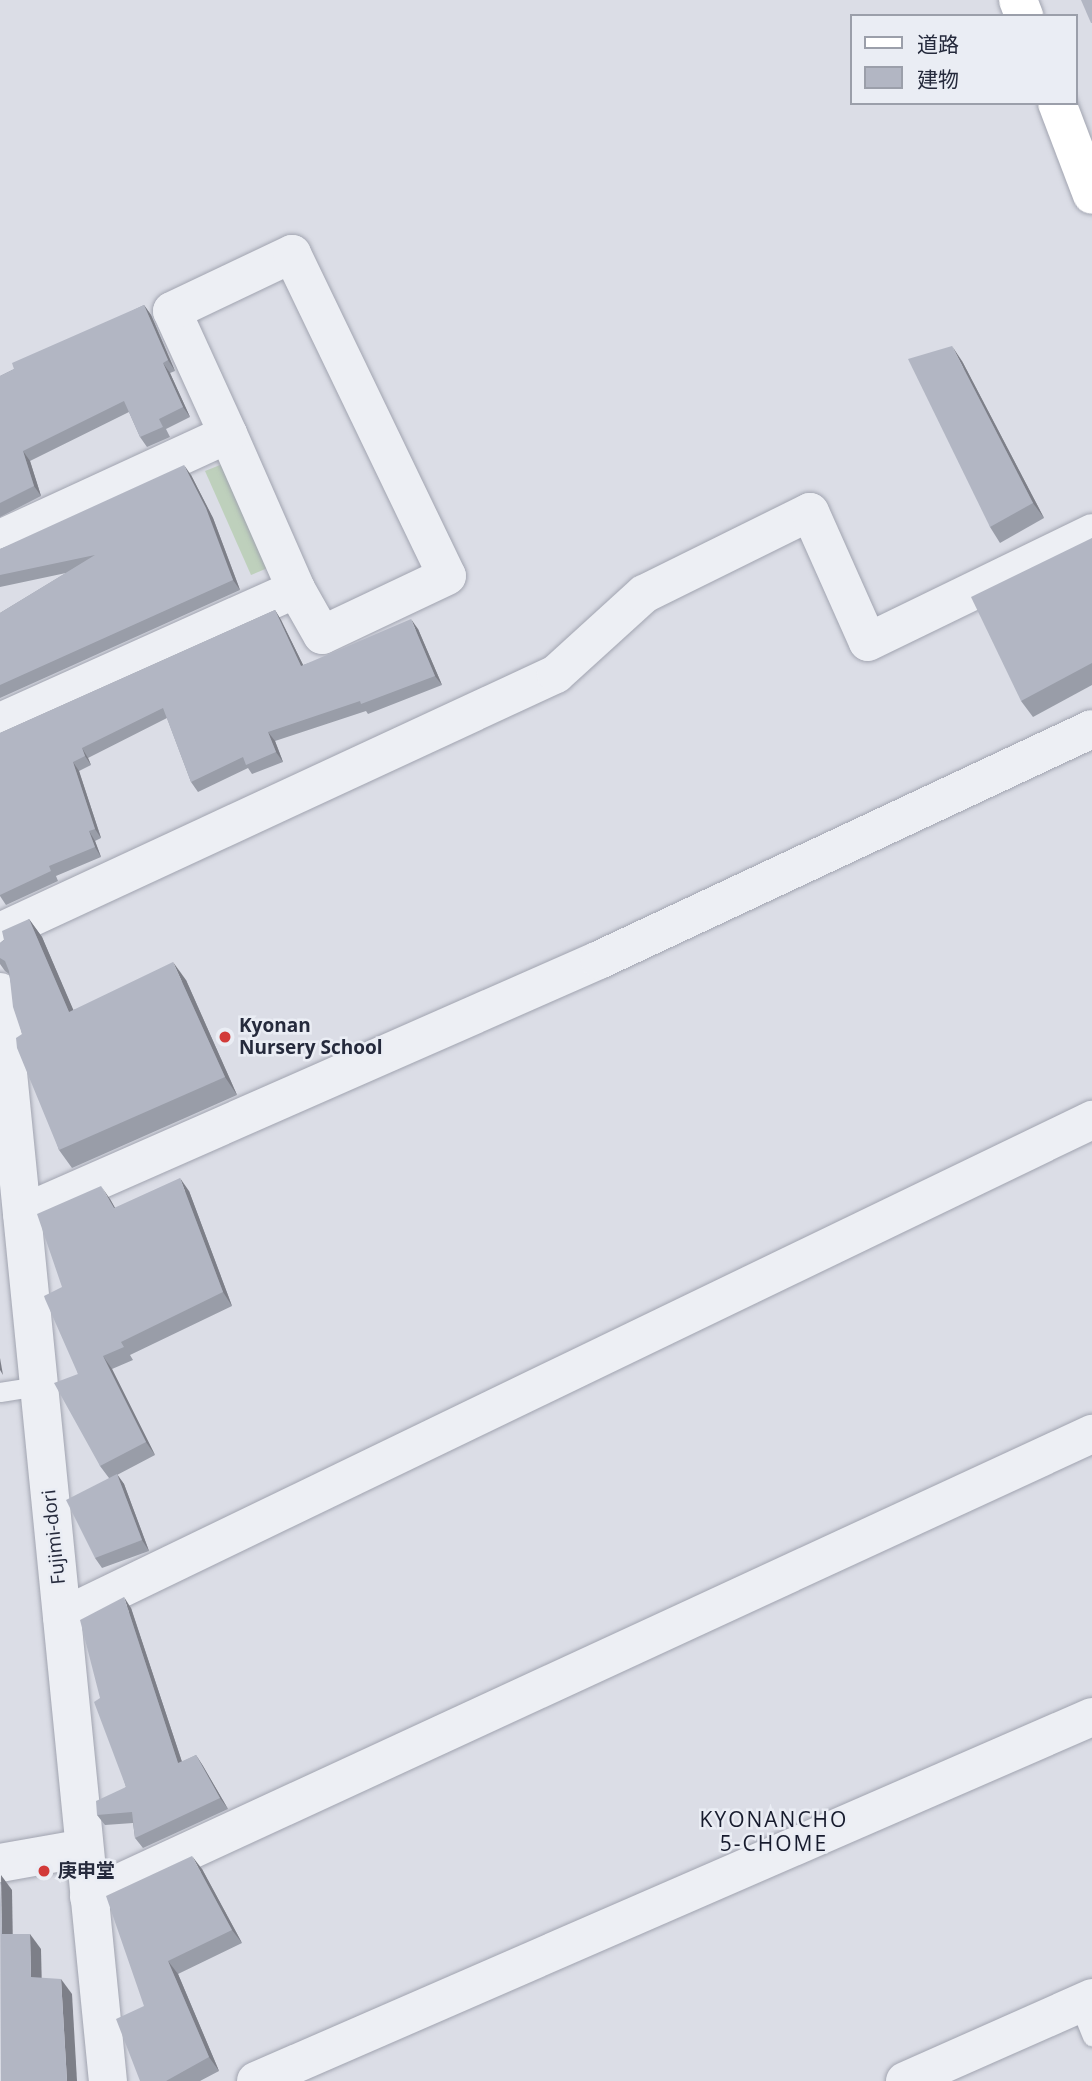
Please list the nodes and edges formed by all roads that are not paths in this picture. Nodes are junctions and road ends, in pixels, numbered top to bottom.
1 (1058, 105) edge
2 (1092, 195) edge
3 (228, 434) junction
4 (1092, 533) edge
5 (0, 539) edge
6 (296, 589) junction
7 (0, 722) edge
8 (1092, 729) edge
9 (0, 932) edge
10 (0, 992) edge
11 (2, 1030) edge
12 (1092, 1120) edge
13 (22, 1214) junction
14 (15, 1304) edge
15 (39, 1386) junction
16 (0, 1392) edge
17 (1092, 1434) edge
18 (62, 1617) junction
19 (1092, 1717) edge
20 (84, 1848) junction
21 (0, 1863) edge
22 (89, 1897) junction
23 (1088, 2013) edge
24 (108, 2081) edge
25 (256, 2081) edge
26 (905, 2081) edge

1 - 2 main road
3 - 5 street
3 - 6 street
3 - 6 street
4 - 9 street
6 - 7 street
8 - 13 street
10 - 11 street, Fujimi-dori
11 - 13 street, Fujimi-dori
12 - 18 street
13 - 14 street, Fujimi-dori
14 - 15 street, Fujimi-dori
15 - 16 lane
15 - 18 street, Fujimi-dori
17 - 22 street
18 - 20 street, Fujimi-dori
19 - 25 street
20 - 21 street
20 - 22 street, Fujimi-dori
22 - 24 street, Fujimi-dori
23 - 26 street

